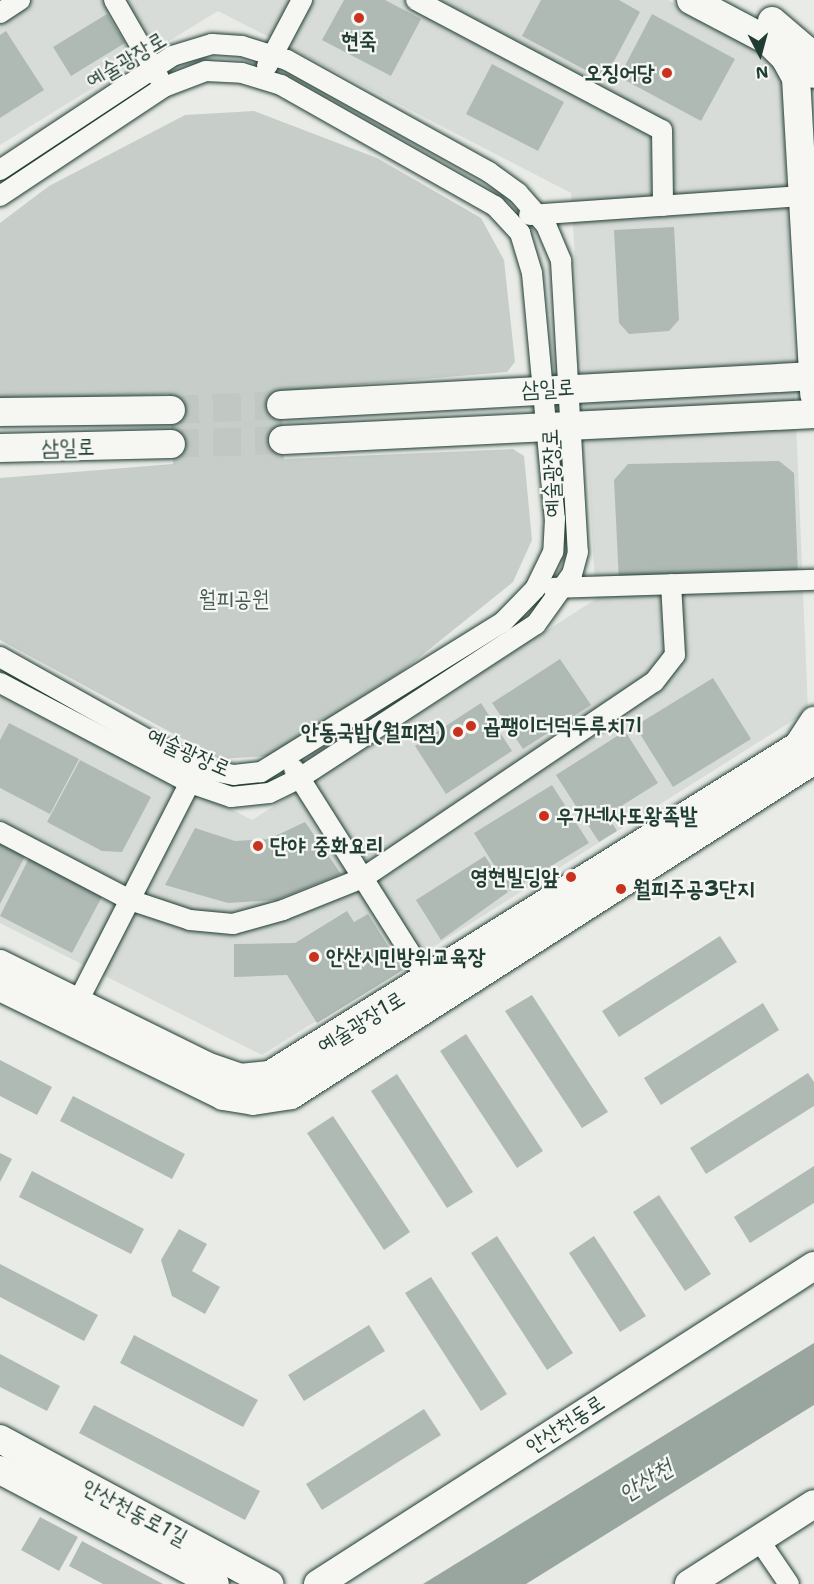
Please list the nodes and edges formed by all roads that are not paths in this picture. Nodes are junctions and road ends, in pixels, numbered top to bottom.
1 (20, 0) edge
2 (114, 0) edge
3 (302, 0) edge
4 (416, 0) edge
5 (691, 0) edge
6 (732, 0) edge
7 (0, 13) edge
8 (273, 55) junction
9 (154, 68) junction
10 (814, 74) edge
11 (260, 78) junction
12 (164, 87) junction
13 (0, 170) edge
14 (808, 195) edge
15 (0, 196) edge
16 (663, 206) junction
17 (535, 215) junction
18 (505, 217) junction
19 (814, 383) edge
20 (558, 388) junction
21 (281, 405) tunnel mouth
22 (171, 410) tunnel mouth
23 (0, 412) edge
24 (814, 414) edge
25 (560, 424) junction
26 (284, 440) tunnel mouth
27 (171, 444) tunnel mouth
28 (0, 448) edge
29 (814, 580) edge
30 (671, 585) junction
31 (562, 588) junction
32 (535, 589) junction
33 (0, 657) edge
34 (0, 683) edge
35 (814, 720) edge
36 (286, 756) junction
37 (814, 760) edge
38 (194, 775) junction
39 (300, 778) junction
40 (0, 832) edge
41 (363, 878) junction
42 (130, 900) junction
43 (0, 964) edge
44 (0, 987) edge
45 (434, 990) junction
46 (74, 1009) junction
47 (814, 1266) edge
48 (0, 1439) edge
49 (0, 1470) edge
50 (814, 1504) edge
51 (759, 1540) junction
52 (215, 1584) edge
53 (269, 1584) edge
54 (318, 1584) edge
55 (688, 1584) edge
56 (789, 1584) edge

1 - 7 street
2 - 9 street
3 - 8 street
4 - 16 street
5 - 14 street
6 - 10 street
8 - 9 street, 예술광장로
8 - 11 street
8 - 17 street, 예술광장로
9 - 12 street
9 - 13 street, 예술광장로
11 - 12 street, 예술광장로
11 - 18 street, 예술광장로
12 - 15 street, 예술광장로
14 - 16 street
14 - 19 street
16 - 17 street
17 - 18 street
17 - 20 street, 예술광장로
18 - 20 street, 예술광장로
19 - 20 street, 삼일로
20 - 21 street, 삼일로
20 - 25 street, 예술광장로
20 - 25 street, 예술광장로
22 - 23 street, 삼일로
24 - 25 street, 삼일로
25 - 26 street, 삼일로
25 - 31 street, 예술광장로
25 - 32 street, 예술광장로
27 - 28 street, 삼일로
29 - 30 street
30 - 31 street
30 - 41 street
31 - 32 street
31 - 39 street, 예술광장로
32 - 36 street, 예술광장로
33 - 38 street, 예술광장로
34 - 38 street, 예술광장로
35 - 45 street, 예술광장1로
36 - 38 street, 예술광장로
36 - 39 street
37 - 45 street, 예술광장1로
38 - 39 street, 예술광장로
38 - 42 street
39 - 41 street
40 - 42 street
41 - 42 street
41 - 45 street
42 - 46 street
43 - 46 street, 예술광장1로
44 - 46 street, 예술광장1로
45 - 46 street, 예술광장1로
47 - 54 street, 안산천동로
48 - 53 street, 안산천동로1길
49 - 52 street, 안산천동로1길
50 - 51 street
51 - 55 street
51 - 56 street

